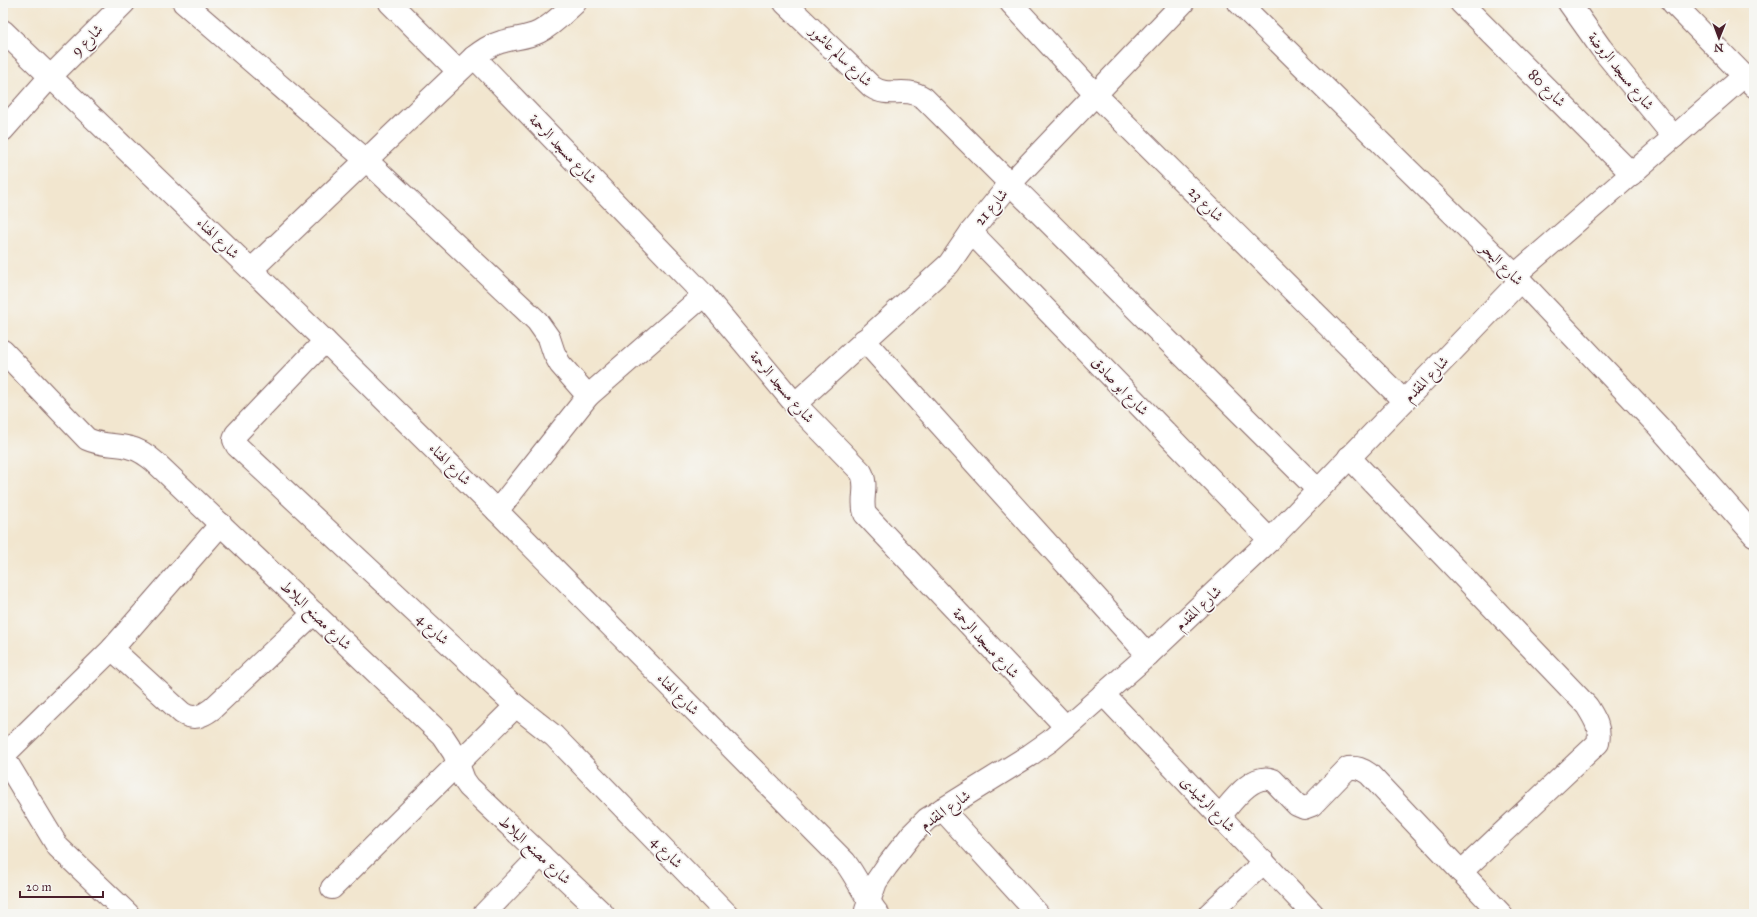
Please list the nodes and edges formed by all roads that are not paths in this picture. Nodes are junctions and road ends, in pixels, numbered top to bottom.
1 (124, 3) edge
2 (184, 3) edge
3 (390, 3) edge
4 (575, 3) edge
5 (786, 3) edge
6 (1010, 3) edge
7 (1183, 3) edge
8 (1239, 3) edge
9 (1462, 3) edge
10 (1569, 3) edge
11 (1673, 3) edge
12 (3, 31) edge
13 (466, 64) junction
14 (50, 77) junction
15 (1749, 81) edge
16 (1096, 95) junction
17 (3, 130) edge
18 (1674, 137) junction
19 (366, 160) junction
20 (1632, 174) junction
21 (1009, 185) junction
22 (970, 232) junction
23 (251, 270) junction
24 (1518, 278) junction
25 (704, 295) junction
26 (864, 340) junction
27 (325, 341) junction
28 (3, 351) edge
29 (588, 396) junction
30 (1404, 401) junction
31 (795, 404) junction
32 (1349, 457) junction
33 (1318, 490) junction
34 (497, 511) junction
35 (221, 524) junction
36 (1754, 535) edge
37 (1270, 540) junction
38 (314, 613) junction
39 (112, 649) junction
40 (1148, 656) junction
41 (1103, 694) junction
42 (516, 706) junction
43 (1066, 727) junction
44 (3, 756) edge
45 (459, 762) junction
46 (942, 809) junction
47 (1220, 816) junction
48 (541, 855) junction
49 (1264, 862) junction
50 (1461, 872) junction
51 (332, 888) dead end
52 (870, 910) edge
53 (1308, 912) edge
54 (128, 914) edge
55 (484, 914) edge
56 (603, 914) edge
57 (727, 914) edge
58 (1038, 914) edge
59 (1209, 914) edge
60 (1501, 914) edge

1 - 14 street, شارع 9
2 - 19 street
3 - 13 street, شارع مسجد الرحمة
4 - 13 street
5 - 21 street, شارع سالم عاشور
6 - 16 street, شارع 23
7 - 16 street, شارع 21
8 - 24 street, شارع البحر
9 - 20 street, شارع 80
10 - 18 street, شارع مسجد الروضة
11 - 15 street
12 - 14 street, شارع الهناء
13 - 19 street
13 - 25 street, شارع مسجد الرحمة
14 - 17 street, شارع 9
14 - 23 street, شارع الهناء
15 - 18 street, شارع المقدم
16 - 21 street, شارع 21
16 - 30 street, شارع 23
18 - 20 street, شارع المقدم
19 - 23 street
19 - 29 street
20 - 24 street, شارع المقدم
21 - 22 street, شارع 21
21 - 33 street, شارع سالم عاشور
22 - 26 street, شارع 21
22 - 37 street, شارع ابو صادق
23 - 27 street, شارع الهناء
24 - 30 street, شارع المقدم
24 - 36 street, شارع البحر
25 - 29 street
25 - 31 street, شارع مسجد الرحمة
26 - 31 street, شارع 21
26 - 40 street
27 - 34 street, شارع الهناء
27 - 42 street, شارع 4
28 - 35 street, شارع مصنع البلاط
29 - 34 street
30 - 32 street, شارع المقدم
31 - 43 street, شارع مسجد الرحمة
32 - 33 street, شارع المقدم
32 - 50 street
33 - 37 street, شارع المقدم
34 - 52 street, شارع الهناء
35 - 38 street, شارع مصنع البلاط
35 - 39 street
37 - 40 street, شارع المقدم
38 - 39 street
38 - 45 street, شارع مصنع البلاط
39 - 44 street
40 - 41 street, شارع المقدم
41 - 43 street, شارع المقدم
41 - 47 street, شارع الرشيدى
42 - 45 street
42 - 57 street, شارع 4
43 - 46 street, شارع المقدم
44 - 54 street
45 - 48 street, شارع مصنع البلاط
45 - 51 street
46 - 52 street, شارع المقدم
46 - 58 street
47 - 49 street, شارع الرشيدى
47 - 50 street
48 - 55 street
48 - 56 street, شارع مصنع البلاط
49 - 53 street, شارع الرشيدى
49 - 59 street
50 - 60 street

